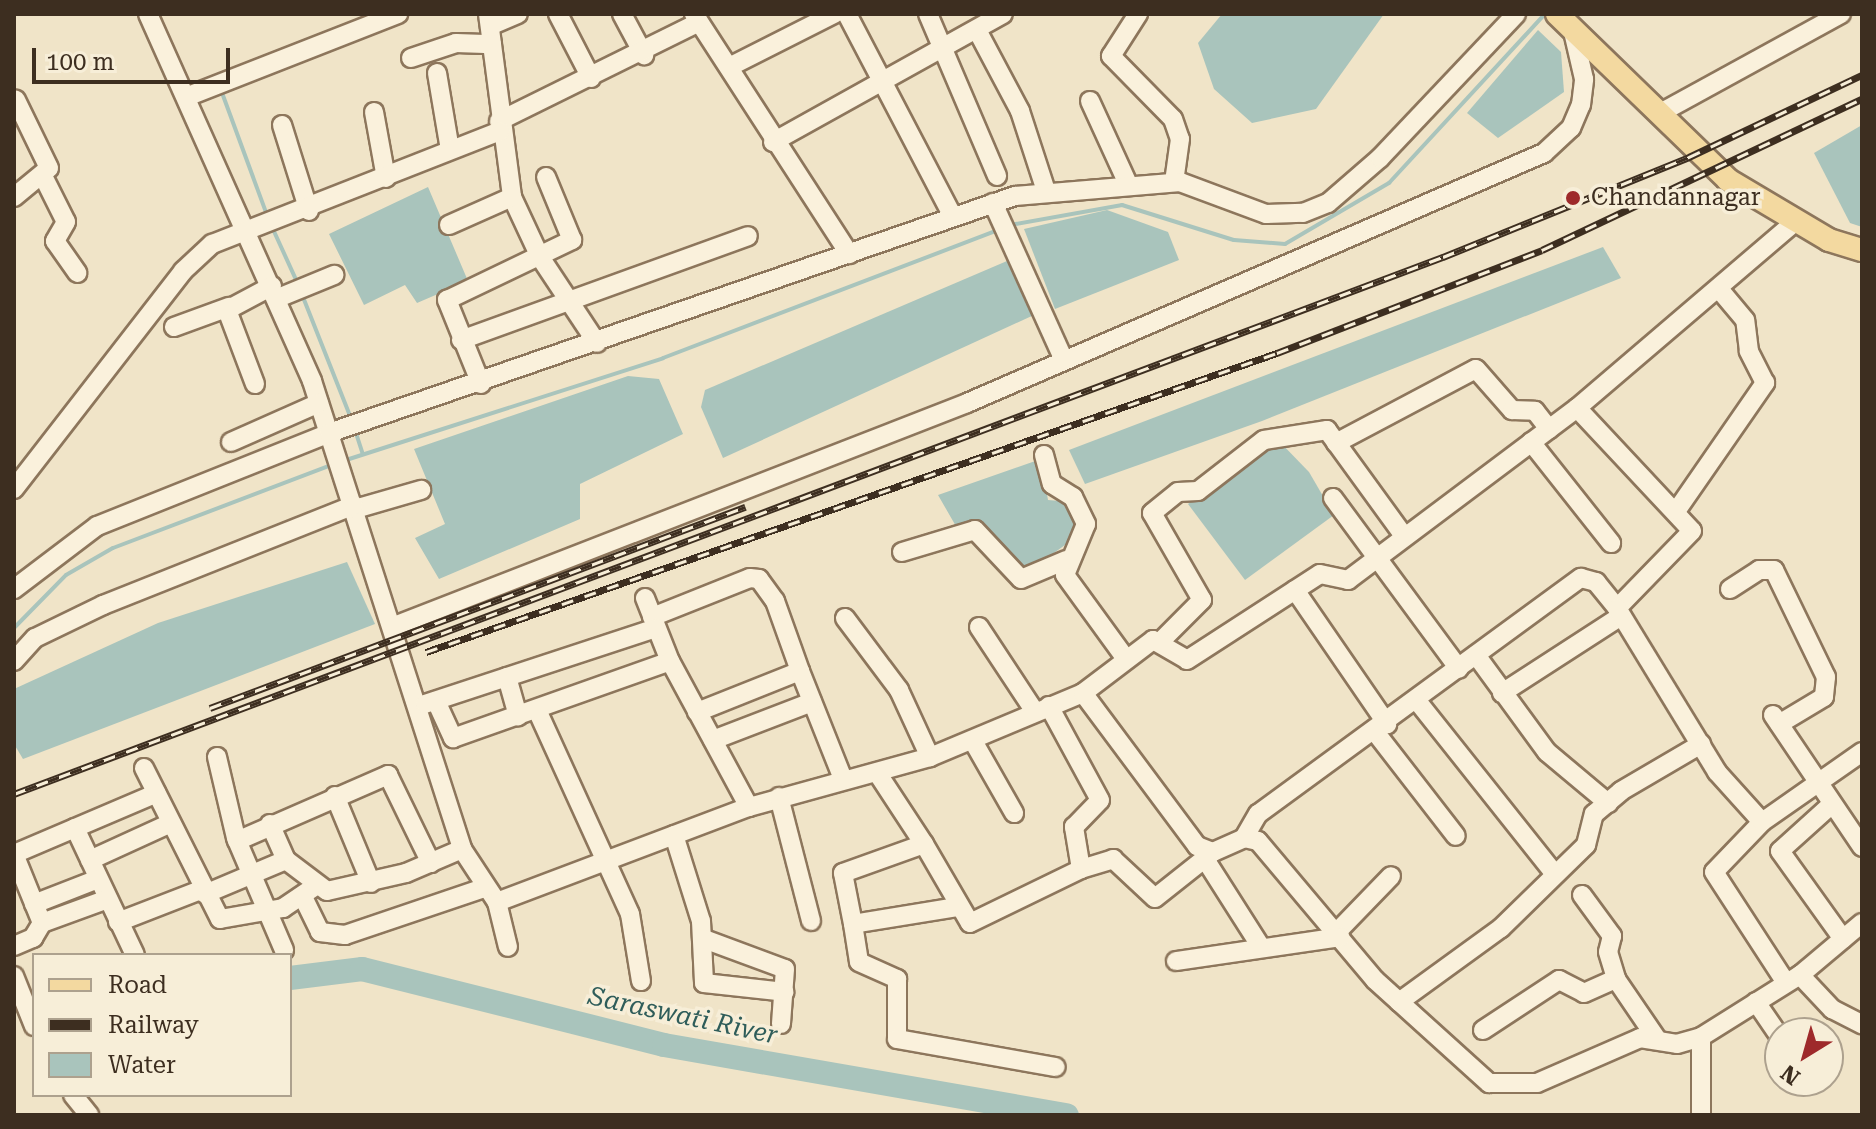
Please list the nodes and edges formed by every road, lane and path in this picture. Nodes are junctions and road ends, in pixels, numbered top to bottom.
1 (148, 14) edge
2 (398, 14) edge
3 (518, 14) edge
4 (558, 14) edge
5 (622, 14) edge
6 (834, 14) edge
7 (847, 14) edge
8 (928, 14) edge
9 (1003, 14) edge
10 (1137, 14) edge
11 (1516, 14) edge
12 (1841, 14) edge
13 (696, 18) edge
14 (1565, 21) edge
15 (351, 22) edge
16 (980, 23) edge
17 (491, 28) edge
18 (947, 46) junction
19 (644, 55) junction
20 (411, 58) dead end
21 (729, 67) junction
22 (437, 73) dead end
23 (591, 78) junction
24 (883, 78) junction
25 (186, 97) junction
26 (16, 100) edge
27 (1090, 101) dead end
28 (374, 112) dead end
29 (1662, 112) junction
30 (282, 125) dead end
31 (499, 126) junction
32 (773, 142) junction
33 (450, 150) junction
34 (43, 176) junction
35 (997, 176) dead end
36 (546, 177) dead end
37 (386, 178) junction
38 (1174, 182) junction
39 (1128, 184) junction
40 (1045, 188) junction
41 (14, 197) edge
42 (512, 197) junction
43 (309, 211) junction
44 (953, 217) junction
45 (998, 220) junction
46 (1795, 222) junction
47 (449, 225) dead end
48 (244, 234) junction
49 (748, 236) dead end
50 (1862, 250) edge
51 (849, 254) junction
52 (540, 257) junction
53 (77, 273) dead end
54 (334, 275) dead end
55 (1721, 291) junction
56 (275, 292) junction
57 (573, 302) junction
58 (229, 307) junction
59 (174, 327) dead end
60 (461, 340) junction
61 (597, 343) junction
62 (1064, 360) junction
63 (255, 384) dead end
64 (481, 384) junction
65 (319, 403) junction
66 (1577, 408) junction
67 (1549, 429) junction
68 (329, 433) junction
69 (231, 442) dead end
70 (1531, 442) junction
71 (1336, 443) junction
72 (1044, 455) dead end
73 (14, 489) edge
74 (421, 490) dead end
75 (1333, 498) dead end
76 (354, 507) junction
77 (1677, 510) junction
78 (1404, 536) junction
79 (1611, 543) dead end
80 (902, 552) dead end
81 (1377, 557) junction
82 (1066, 560) junction
83 (15, 586) edge
84 (1730, 589) dead end
85 (1295, 590) junction
86 (645, 598) dead end
87 (1619, 612) junction
88 (845, 618) dead end
89 (654, 622) junction
90 (392, 627) junction
91 (979, 627) dead end
92 (1161, 641) junction
93 (1476, 655) junction
94 (1126, 659) junction
95 (14, 661) edge
96 (670, 661) junction
97 (1459, 669) junction
98 (800, 671) junction
99 (507, 677) junction
100 (1083, 693) junction
101 (1502, 693) junction
102 (812, 702) junction
103 (1418, 702) junction
104 (427, 704) junction
105 (1042, 709) junction
106 (537, 710) junction
107 (697, 712) junction
108 (518, 716) junction
109 (1381, 728) junction
110 (713, 740) junction
111 (973, 741) junction
112 (1701, 744) junction
113 (1862, 752) edge
114 (217, 757) dead end
115 (930, 757) junction
116 (144, 768) dead end
117 (878, 774) junction
118 (843, 779) junction
119 (1818, 783) junction
120 (157, 793) junction
121 (335, 796) junction
122 (779, 797) junction
123 (1608, 803) junction
124 (1832, 804) junction
125 (749, 807) junction
126 (1014, 813) dead end
127 (1762, 822) junction
128 (171, 823) junction
129 (270, 824) junction
130 (75, 828) junction
131 (674, 835) junction
132 (1456, 836) dead end
133 (1244, 838) junction
134 (237, 841) junction
135 (924, 844) junction
136 (1862, 847) edge
137 (462, 849) junction
138 (14, 854) edge
139 (1209, 856) junction
140 (90, 860) junction
141 (286, 860) junction
142 (608, 862) junction
143 (431, 863) junction
144 (1081, 869) junction
145 (1554, 873) junction
146 (252, 876) junction
147 (1391, 876) dead end
148 (98, 879) junction
149 (371, 883) junction
150 (204, 891) junction
151 (309, 892) junction
152 (490, 895) junction
153 (1582, 895) dead end
154 (108, 899) junction
155 (34, 904) junction
156 (957, 907) junction
157 (267, 910) junction
158 (811, 921) dead end
159 (118, 922) junction
160 (42, 923) junction
161 (1862, 923) edge
162 (853, 924) junction
163 (1338, 935) junction
164 (704, 939) junction
165 (1843, 939) junction
166 (14, 946) edge
167 (508, 947) dead end
168 (1261, 947) junction
169 (284, 950) dead end
170 (134, 953) edge
171 (1176, 961) dead end
172 (14, 976) edge
173 (1616, 979) junction
174 (1793, 979) junction
175 (641, 981) dead end
176 (785, 992) junction
177 (1399, 1002) junction
178 (1756, 1002) junction
179 (1766, 1017) edge
180 (32, 1021) edge
181 (781, 1024) dead end
182 (1862, 1024) edge
183 (1483, 1030) dead end
184 (1701, 1037) junction
185 (1657, 1039) junction
186 (1056, 1067) dead end
187 (75, 1097) edge
188 (1701, 1112) edge
189 (89, 1115) edge

1 - 25 street
2 - 15 street
3 - 17 street
4 - 23 street
5 - 19 street
6 - 21 street
7 - 24 street
8 - 18 street
9 - 16 street
10 - 38 street
11 - 38 street
12 - 29 street
13 - 19 street
13 - 21 street
14 - 29 main road
14 - 62 street
15 - 25 street
16 - 18 street
16 - 40 street
17 - 20 street
17 - 31 street
18 - 24 street
18 - 35 street
19 - 23 street
21 - 32 street
22 - 33 street
23 - 31 street
24 - 32 street
24 - 44 street
25 - 48 street
26 - 34 street
27 - 39 street
28 - 37 street
29 - 46 main road
30 - 43 street
31 - 33 street
31 - 42 street
32 - 51 street
33 - 37 street
34 - 41 street
34 - 53 street
36 - 52 street
37 - 43 street
38 - 39 street
39 - 40 street
40 - 45 street
42 - 47 street
42 - 52 street
43 - 48 street
44 - 45 street
44 - 51 street
45 - 62 street
46 - 50 main road
46 - 55 street
48 - 56 street
48 - 73 street
49 - 57 street
51 - 61 street
52 - 57 street
52 - 60 street
54 - 56 street
55 - 66 street
55 - 77 street
56 - 58 street
56 - 65 street
57 - 60 street
57 - 61 street
58 - 59 street
58 - 63 street
60 - 64 street
61 - 64 street
62 - 90 street
64 - 68 street
65 - 68 street
65 - 69 street
66 - 67 street
66 - 77 street
67 - 70 street
67 - 71 street
68 - 76 street
68 - 83 street
70 - 78 street
70 - 79 street
71 - 78 street
71 - 92 street
72 - 82 street
74 - 76 street
75 - 81 street
76 - 90 street
76 - 95 street
77 - 87 street
78 - 81 street
80 - 82 street
81 - 85 street
81 - 97 street
82 - 94 street
84 - 119 street
85 - 92 street
85 - 109 street
86 - 89 street
87 - 93 street
87 - 101 street
87 - 112 street
88 - 115 street
89 - 96 street
89 - 98 street
89 - 99 street
90 - 104 street
91 - 105 street
92 - 94 street
93 - 97 street
93 - 101 street
94 - 100 street
96 - 106 street
96 - 107 street
97 - 103 street
98 - 102 street
98 - 107 street
99 - 104 street
99 - 108 street
100 - 105 street
100 - 139 street
101 - 123 street
102 - 110 street
102 - 118 street
103 - 109 street
103 - 145 street
104 - 108 street
104 - 137 street
105 - 111 street
105 - 144 street
106 - 108 street
106 - 142 street
107 - 110 street
109 - 132 street
109 - 133 street
110 - 125 street
111 - 115 street
111 - 126 street
112 - 123 street
112 - 127 street
113 - 119 street
114 - 134 street
115 - 117 street
116 - 120 street
117 - 118 street
117 - 135 street
118 - 122 street
119 - 124 street
119 - 127 street
120 - 128 street
120 - 130 street
121 - 129 street
121 - 143 street
121 - 149 street
122 - 125 street
122 - 158 street
123 - 145 street
124 - 136 street
124 - 165 street
125 - 131 street
127 - 174 street
128 - 140 street
128 - 150 street
129 - 134 street
129 - 141 street
130 - 138 street
130 - 140 street
131 - 142 street
131 - 164 street
133 - 139 street
133 - 163 street
134 - 146 street
135 - 156 street
135 - 162 street
137 - 143 street
137 - 152 street
138 - 155 street
139 - 144 street
139 - 168 street
140 - 148 street
141 - 146 street
141 - 151 street
142 - 152 street
142 - 175 street
143 - 149 street
144 - 156 street
145 - 177 street
146 - 150 street
146 - 157 street
147 - 163 street
148 - 154 street
148 - 155 street
149 - 151 street
150 - 157 street
150 - 159 street
151 - 152 street
151 - 157 street
152 - 167 street
153 - 173 street
154 - 159 street
154 - 160 street
155 - 160 street
156 - 162 street
157 - 169 street
159 - 170 street
160 - 166 street
161 - 165 street
162 - 186 street
163 - 168 street
163 - 177 street
164 - 176 street
164 - 176 street
165 - 174 street
168 - 171 street
172 - 180 street
173 - 183 street
173 - 185 street
174 - 178 street
174 - 182 street
176 - 181 street
177 - 185 street
178 - 179 street
178 - 184 street
184 - 185 street
184 - 188 street
187 - 189 street

